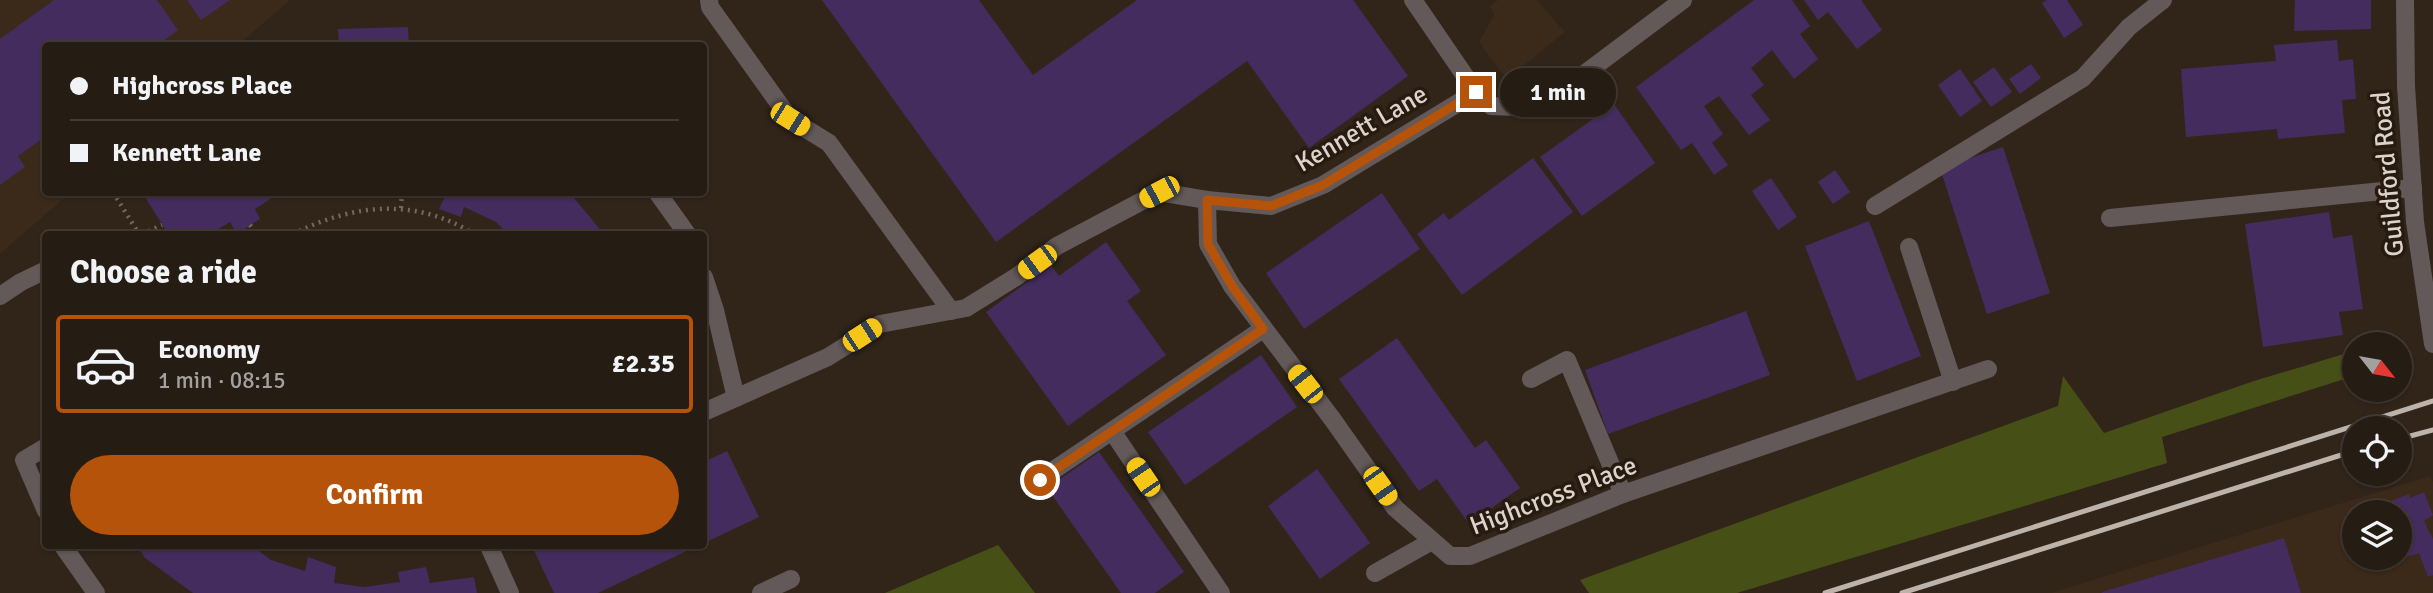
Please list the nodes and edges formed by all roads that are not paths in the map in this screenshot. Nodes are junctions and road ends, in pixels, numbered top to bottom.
1 (709, 0) edge
2 (1413, 0) edge
3 (1683, 0) edge
4 (2162, 0) edge
5 (2404, 0) edge
6 (1476, 92) junction
7 (2413, 188) junction
8 (660, 196) edge
9 (1207, 200) junction
10 (1875, 206) dead end
11 (2110, 218) dead end
12 (685, 231) edge
13 (1909, 247) dead end
14 (42, 272) edge
15 (707, 286) edge
16 (0, 296) edge
17 (951, 311) junction
18 (1263, 329) junction
19 (2433, 344) edge
20 (1988, 369) dead end
21 (1531, 379) dead end
22 (1953, 382) junction
23 (736, 398) junction
24 (707, 411) edge
25 (1112, 431) junction
26 (42, 449) edge
27 (1040, 480) dead end
28 (1623, 494) junction
29 (42, 502) edge
30 (1432, 541) junction
31 (65, 549) edge
32 (490, 549) edge
33 (1375, 573) dead end
34 (791, 579) dead end
35 (96, 593) edge
36 (510, 593) edge
37 (761, 593) edge
38 (1221, 593) edge

1 - 17 street
2 - 6 street
3 - 6 street
4 - 10 street
5 - 7 street, Guildford Road
6 - 9 street, Kennett Lane
7 - 11 street
7 - 19 street, Guildford Road
8 - 12 street
9 - 17 street, Kennett Lane
9 - 18 street, Highcross Place
13 - 22 street
14 - 16 street
15 - 23 street
17 - 23 street, Kennett Lane
18 - 25 street
18 - 30 street, Highcross Place
20 - 22 street, Highcross Place
21 - 28 street
22 - 28 street, Highcross Place
23 - 24 street, Kennett Lane
25 - 27 street
25 - 38 street
26 - 29 street
28 - 30 street, Highcross Place
30 - 33 street
31 - 35 street
32 - 36 street
34 - 37 street

